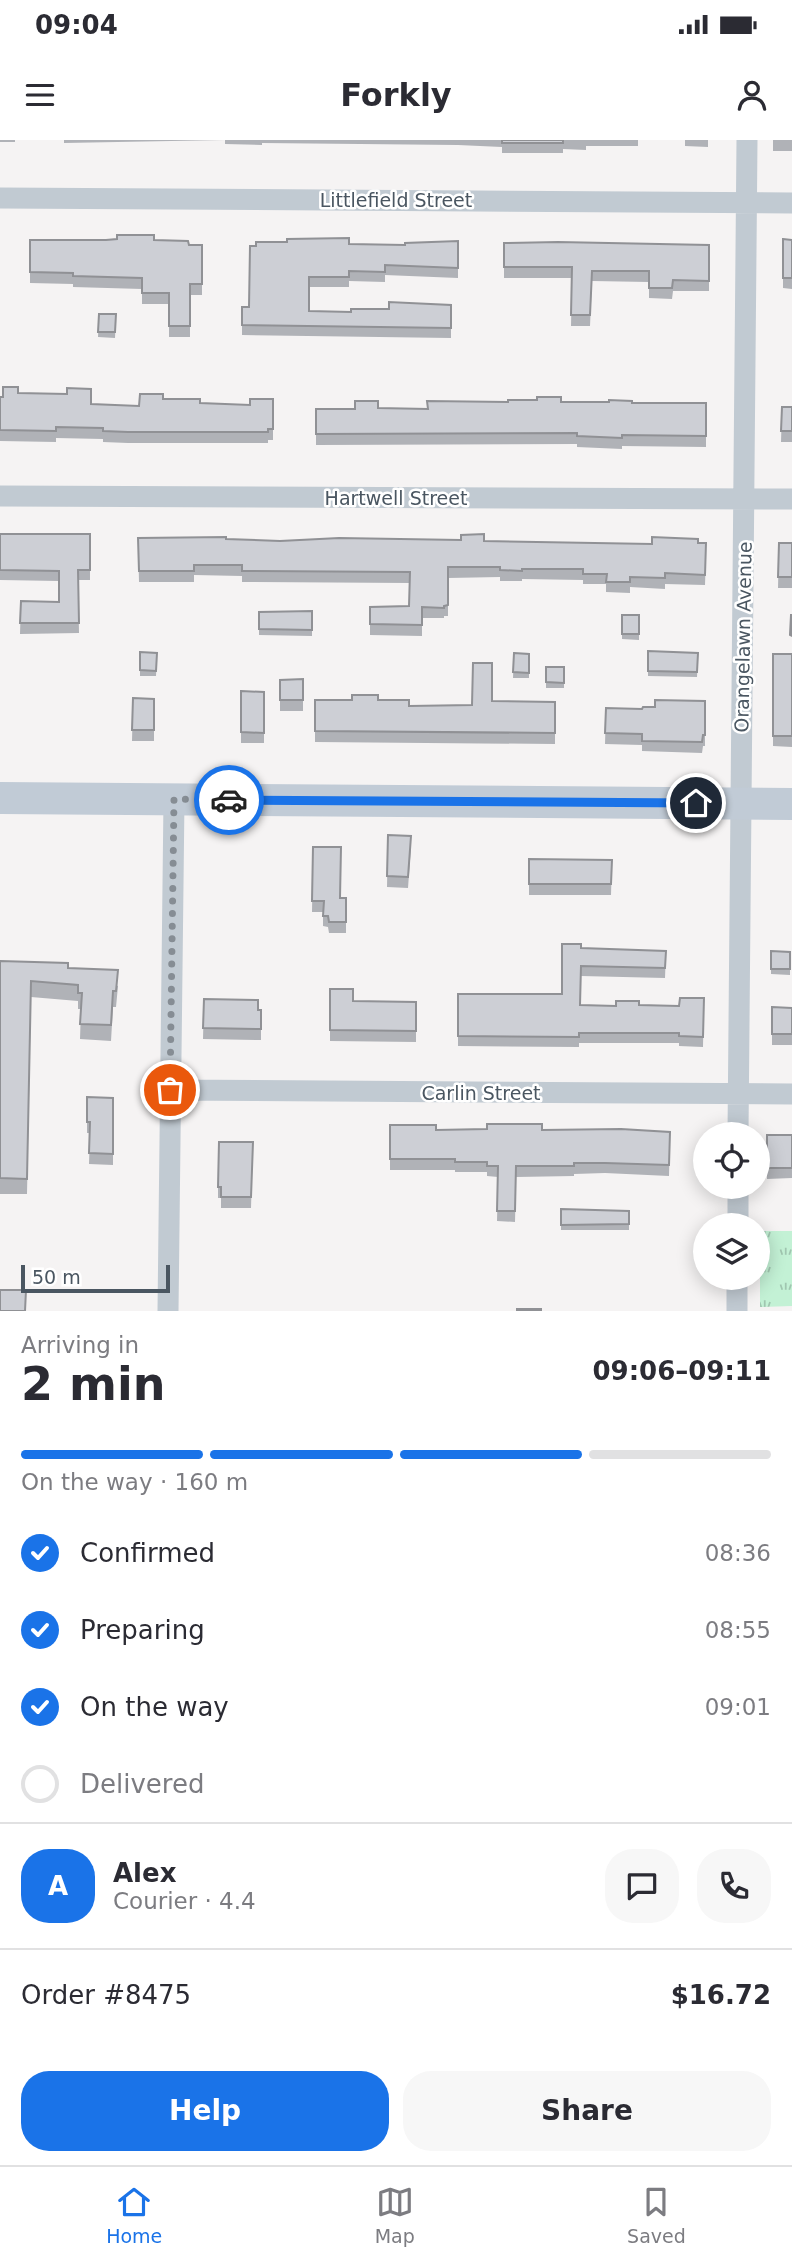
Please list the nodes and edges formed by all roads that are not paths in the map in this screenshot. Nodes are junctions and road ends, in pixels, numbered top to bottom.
1 (747, 140) edge
2 (0, 198) edge
3 (747, 203) junction
4 (792, 203) edge
5 (0, 496) edge
6 (745, 499) junction
7 (792, 499) edge
8 (0, 798) edge
9 (174, 799) junction
10 (741, 804) junction
11 (792, 804) edge
12 (170, 1090) junction
13 (739, 1094) junction
14 (792, 1094) edge
15 (738, 1122) edge
16 (737, 1290) edge
17 (168, 1311) edge
18 (737, 1311) edge

1 - 3 street, Orangelawn Avenue
2 - 3 street, Littlefield Street
3 - 4 street, Littlefield Street
3 - 6 street, Orangelawn Avenue
5 - 6 street, Hartwell Street
6 - 7 street, Hartwell Street
6 - 10 street, Orangelawn Avenue
8 - 9 main road
9 - 10 main road
9 - 12 street
10 - 11 main road
10 - 13 street, Orangelawn Avenue
12 - 13 street, Carlin Street
12 - 17 street
13 - 14 street, Carlin Street
13 - 15 street, Orangelawn Avenue
16 - 18 street

